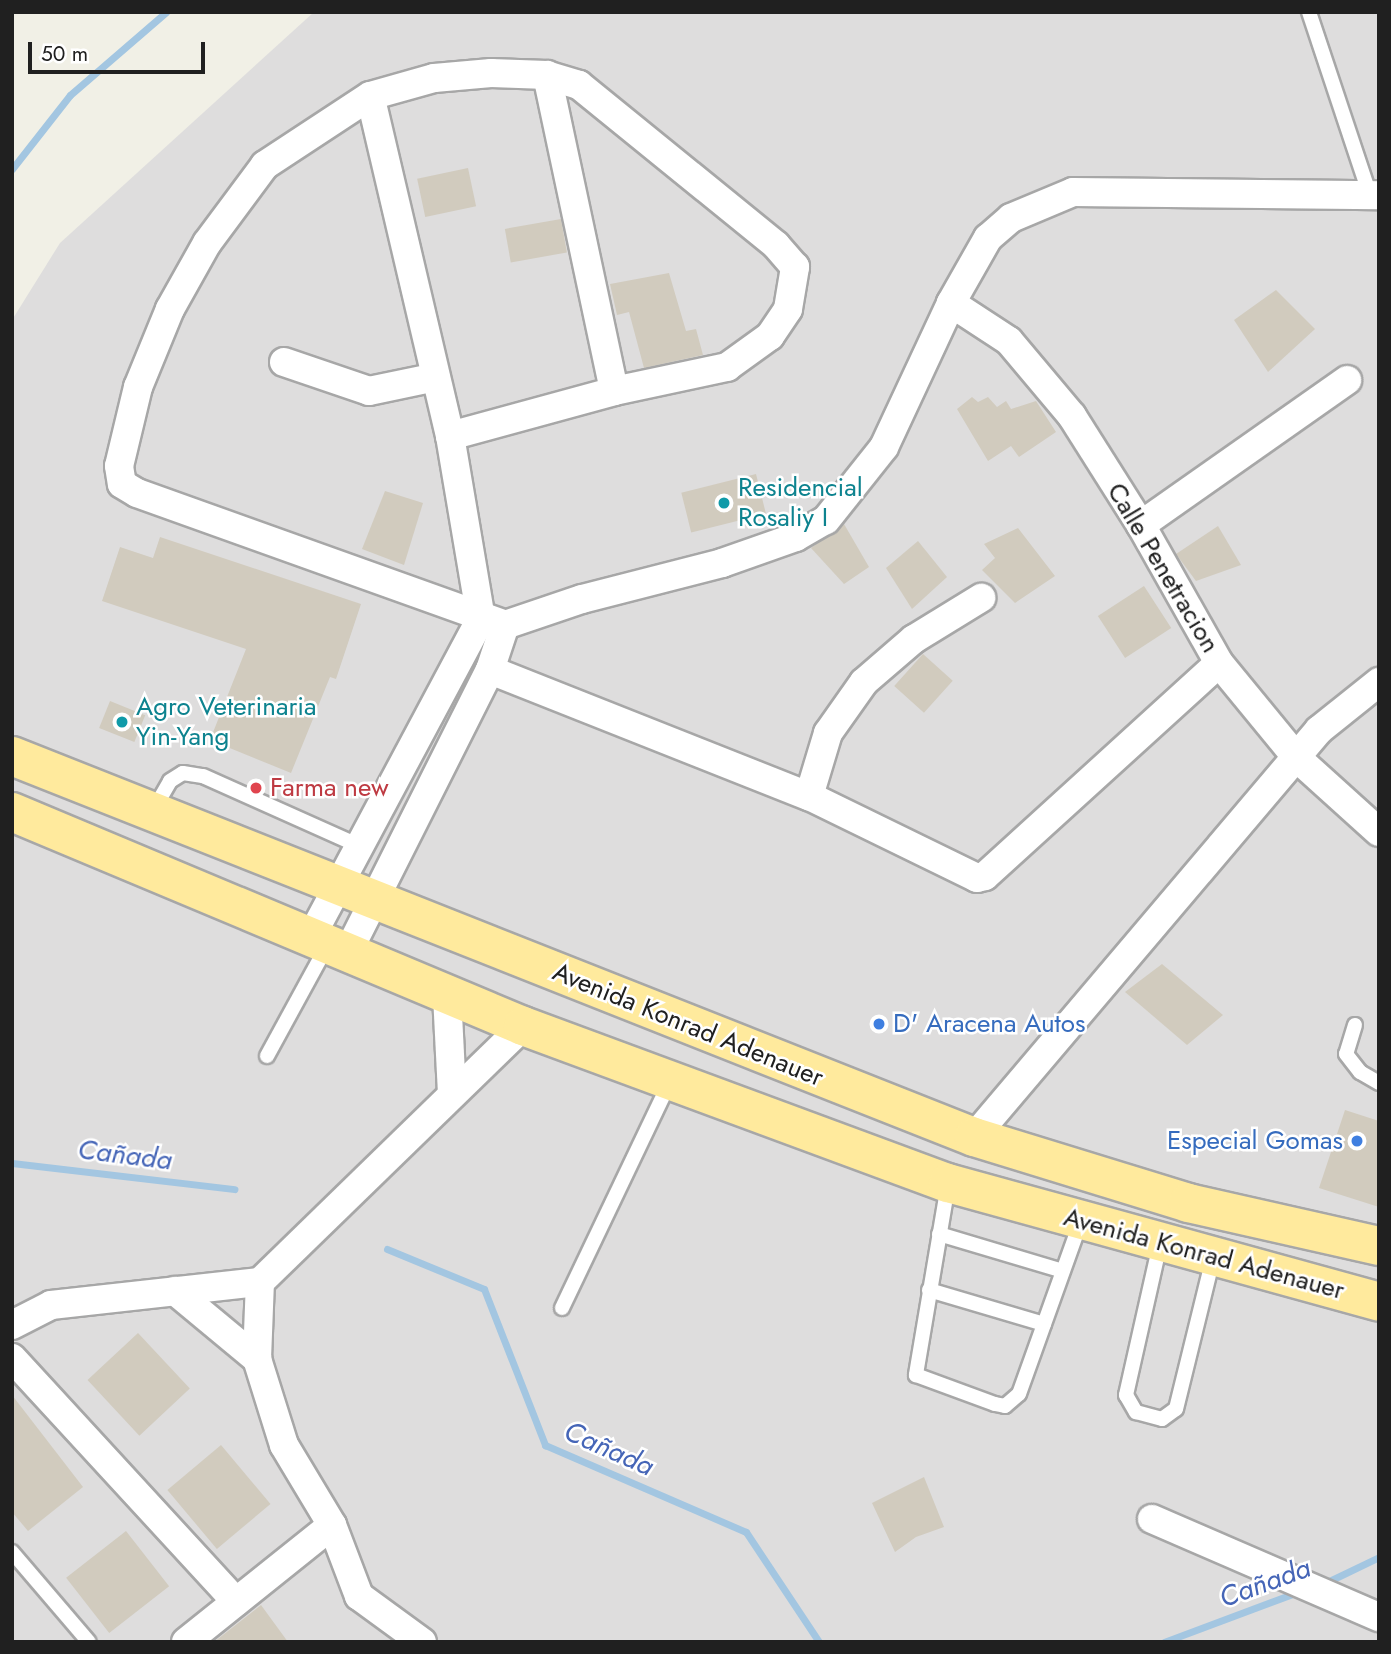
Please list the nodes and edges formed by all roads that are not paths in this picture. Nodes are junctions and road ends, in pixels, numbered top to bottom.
1 (1309, 12) edge
2 (547, 75) junction
3 (370, 96) junction
4 (1375, 195) edge
5 (951, 303) junction
6 (284, 362) dead end
7 (436, 377) junction
8 (1347, 380) dead end
9 (614, 391) junction
10 (450, 436) junction
11 (1141, 525) junction
12 (981, 598) dead end
13 (493, 622) junction
14 (1219, 663) junction
15 (490, 670) junction
16 (1379, 682) edge
17 (12, 756) edge
18 (1297, 758) junction
19 (809, 796) junction
20 (153, 811) junction
21 (13, 815) edge
22 (1379, 832) edge
23 (357, 845) junction
24 (336, 884) junction
25 (374, 899) junction
26 (330, 942) junction
27 (447, 995) junction
28 (1355, 1025) dead end
29 (523, 1026) junction
30 (267, 1056) dead end
31 (671, 1081) junction
32 (1379, 1083) edge
33 (452, 1094) junction
34 (974, 1137) junction
35 (948, 1183) junction
36 (1081, 1221) junction
37 (939, 1234) junction
38 (1160, 1244) junction
39 (1379, 1246) edge
40 (1213, 1258) junction
41 (1063, 1270) junction
42 (260, 1282) junction
43 (929, 1290) junction
44 (175, 1291) junction
45 (1379, 1302) edge
46 (562, 1308) dead end
47 (1044, 1324) junction
48 (12, 1325) edge
49 (12, 1358) edge
50 (257, 1359) junction
51 (1152, 1519) dead end
52 (332, 1525) junction
53 (12, 1552) edge
54 (236, 1601) junction
55 (1379, 1617) edge
56 (187, 1641) edge
57 (89, 1642) edge
58 (422, 1642) edge

1 - 4 lane
2 - 3 street
2 - 9 street
2 - 9 street
3 - 7 street
3 - 13 street
4 - 5 street
5 - 11 street, Calle Penetracion
5 - 13 street
6 - 7 street
7 - 10 street
8 - 11 street
9 - 10 street
10 - 13 street
11 - 14 street, Calle Penetracion
12 - 19 street
13 - 15 street
13 - 23 street
14 - 18 street, Calle Penetracion
14 - 19 street
15 - 19 street
15 - 25 street
16 - 18 street
17 - 20 main road, Avenida Konrad Adenauer
18 - 22 street, Calle Penetracion
18 - 34 street
20 - 23 lane
20 - 24 main road, Avenida Konrad Adenauer
21 - 26 main road, Avenida Konrad Adenauer
23 - 24 street
24 - 25 main road, Avenida Konrad Adenauer
24 - 26 street
25 - 26 street
25 - 34 main road, Avenida Konrad Adenauer
26 - 27 main road, Avenida Konrad Adenauer
26 - 30 lane
27 - 29 main road, Avenida Konrad Adenauer
27 - 33 street
28 - 32 lane
29 - 31 main road, Avenida Konrad Adenauer
29 - 33 street
31 - 35 main road, Avenida Konrad Adenauer
31 - 46 lane
33 - 42 street
34 - 39 main road, Avenida Konrad Adenauer
35 - 36 main road, Avenida Konrad Adenauer
35 - 37 lane
36 - 38 main road, Avenida Konrad Adenauer
36 - 41 lane
37 - 41 lane
37 - 43 lane
38 - 40 main road, Avenida Konrad Adenauer
38 - 40 lane
40 - 45 main road, Avenida Konrad Adenauer
41 - 47 lane
42 - 44 street
42 - 50 street
43 - 47 lane
43 - 47 lane
44 - 48 street
44 - 50 street
49 - 54 street
50 - 52 street
51 - 55 street
52 - 54 street
52 - 58 street
53 - 57 lane
54 - 56 street

